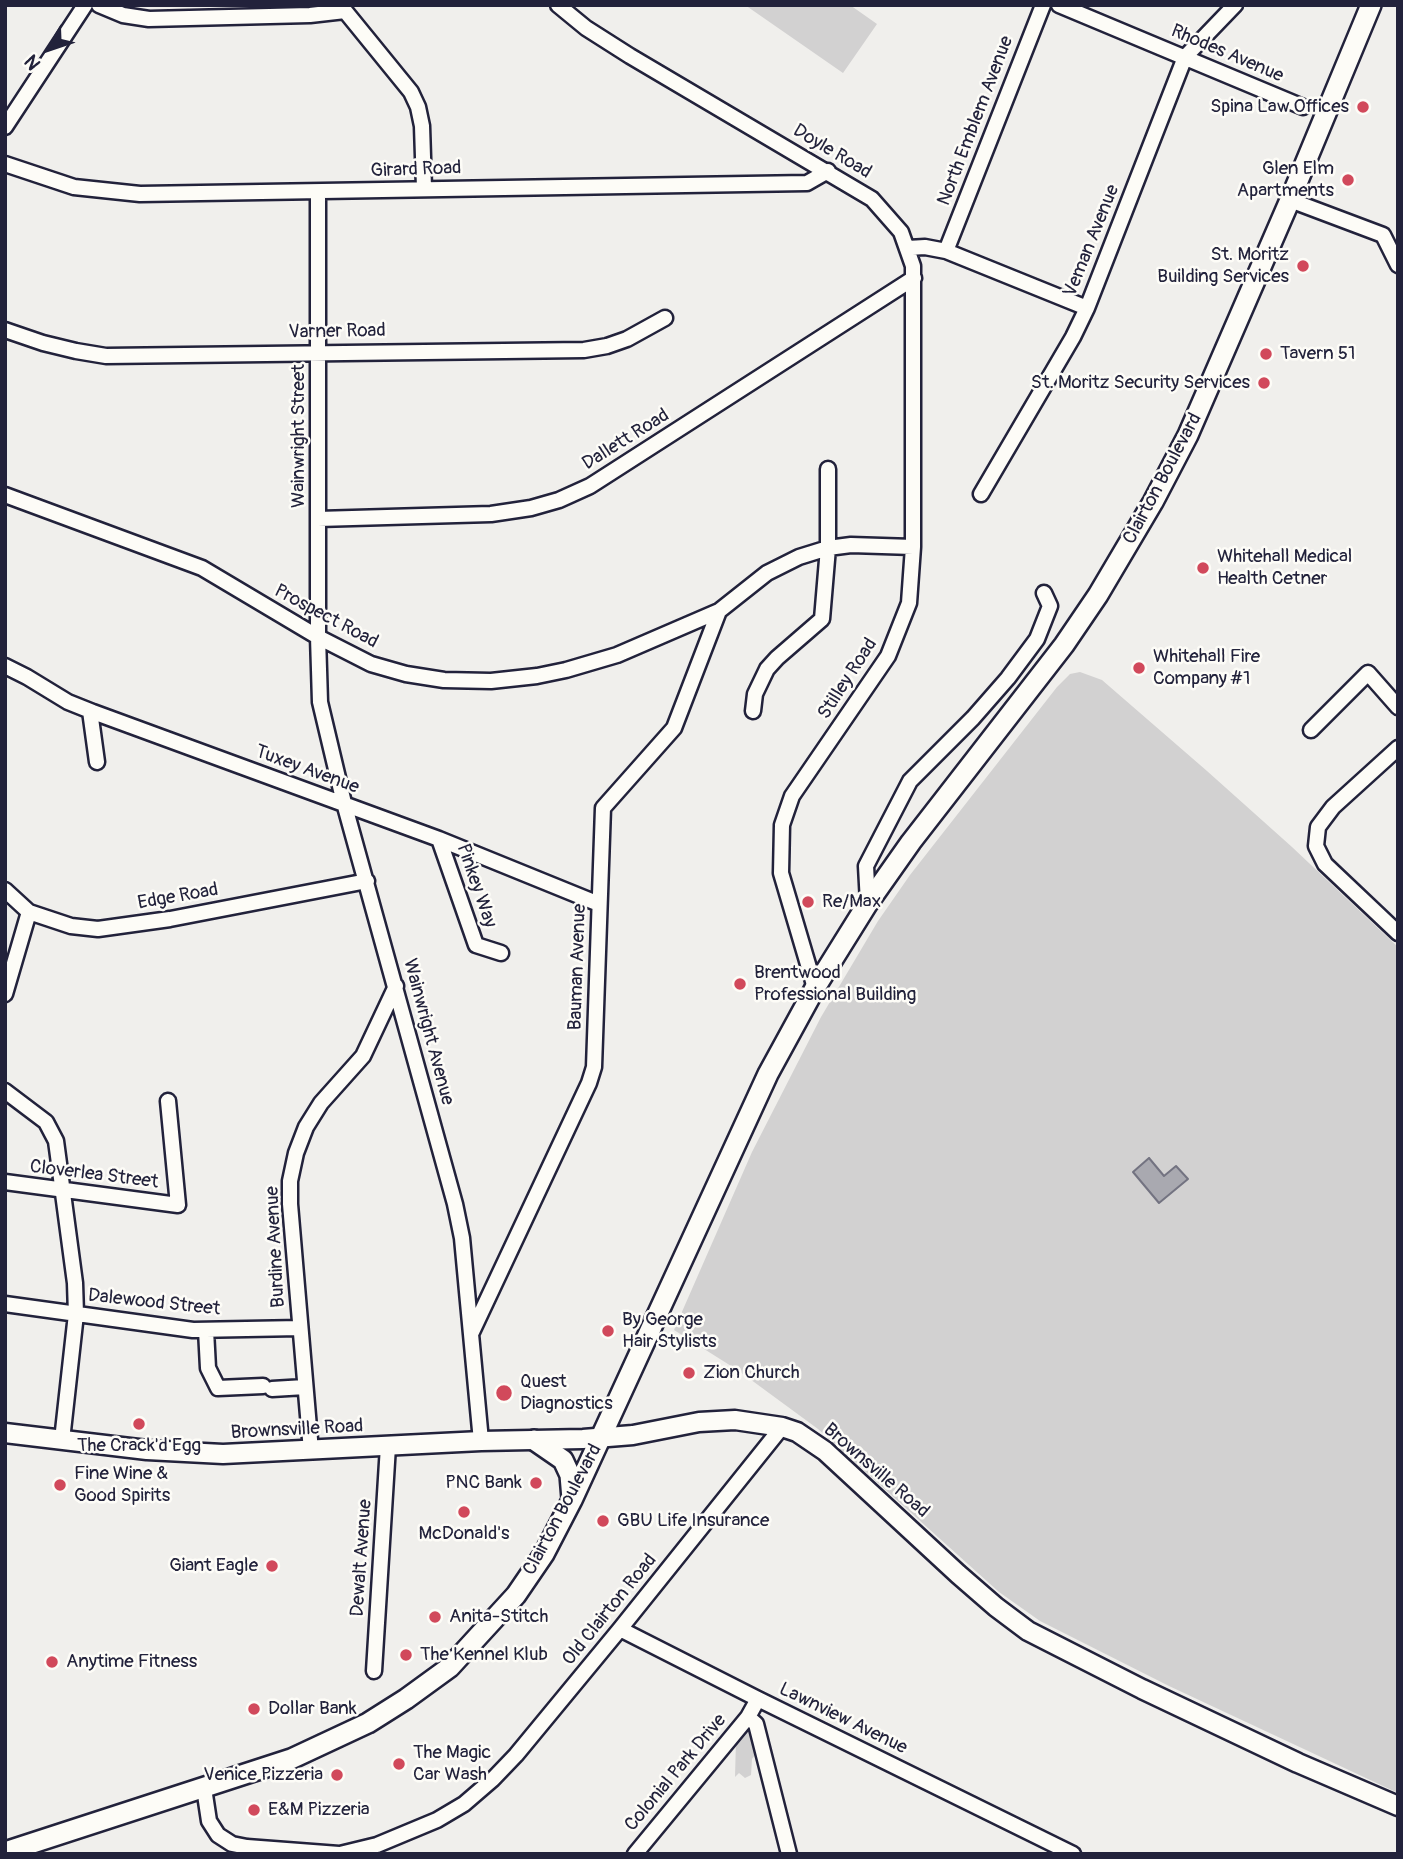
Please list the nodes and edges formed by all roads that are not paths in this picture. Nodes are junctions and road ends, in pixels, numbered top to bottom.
1 (85, 5) edge
2 (99, 5) edge
3 (558, 5) edge
4 (1043, 5) edge
5 (1059, 5) edge
6 (1235, 5) edge
7 (1371, 5) edge
8 (343, 8) edge
9 (1185, 58) junction
10 (1303, 107) dead end
11 (5, 127) edge
12 (5, 164) edge
13 (828, 171) junction
14 (424, 188) junction
15 (318, 192) junction
16 (1290, 200) junction
17 (1391, 233) edge
18 (908, 248) junction
19 (946, 251) junction
20 (1398, 265) edge
21 (914, 278) junction
22 (1087, 308) junction
23 (665, 318) dead end
24 (5, 330) edge
25 (319, 352) junction
26 (828, 469) dead end
27 (981, 494) dead end
28 (5, 495) edge
29 (318, 519) junction
30 (913, 547) junction
31 (828, 548) junction
32 (1044, 593) dead end
33 (719, 611) junction
34 (318, 637) junction
35 (5, 667) edge
36 (1398, 707) edge
37 (90, 711) junction
38 (753, 711) dead end
39 (1311, 730) dead end
40 (1398, 748) edge
41 (97, 762) dead end
42 (344, 803) junction
43 (439, 839) junction
44 (366, 881) junction
45 (5, 890) edge
46 (868, 903) junction
47 (599, 904) junction
48 (29, 912) junction
49 (1398, 933) edge
50 (501, 953) dead end
51 (396, 986) junction
52 (815, 988) junction
53 (5, 994) edge
54 (5, 1091) edge
55 (168, 1101) dead end
56 (5, 1182) edge
57 (62, 1190) junction
58 (5, 1304) edge
59 (76, 1314) junction
60 (300, 1328) junction
61 (206, 1330) junction
62 (471, 1333) junction
63 (304, 1387) junction
64 (782, 1427) junction
65 (5, 1433) edge
66 (601, 1437) junction
67 (62, 1440) junction
68 (534, 1440) junction
69 (481, 1441) junction
70 (388, 1446) junction
71 (311, 1451) junction
72 (572, 1500) junction
73 (620, 1629) junction
74 (374, 1671) dead end
75 (758, 1699) junction
76 (748, 1717) junction
77 (204, 1788) junction
78 (1398, 1806) edge
79 (1047, 1848) edge
80 (5, 1852) edge
81 (339, 1854) edge
82 (635, 1854) edge
83 (789, 1854) edge
84 (1073, 1854) edge

1 - 11 street
2 - 8 street
3 - 13 street, Doyle Road
4 - 19 street, North Emblem Avenue
5 - 9 street, Rhodes Avenue
6 - 9 street, Veman Avenue
7 - 16 highway, Clairton Boulevard
8 - 14 street
9 - 10 street, Rhodes Avenue
9 - 22 street, Veman Avenue
12 - 15 street, Girard Road
13 - 14 street, Girard Road
13 - 18 street, Doyle Road
14 - 15 street, Girard Road
15 - 25 street, Wainwright Street
16 - 17 street
16 - 46 highway, Clairton Boulevard
17 - 20 street
18 - 19 street
18 - 21 street, Stilley Road
19 - 22 street
21 - 29 street, Dallett Road
21 - 30 street, Stilley Road
22 - 27 street, Veman Avenue
23 - 25 street, Varner Road
24 - 25 street, Varner Road
25 - 29 street, Wainwright Street
26 - 31 street
28 - 34 street, Prospect Road
29 - 34 street, Wainwright Street
30 - 31 street, Prospect Road
30 - 52 street, Stilley Road
31 - 33 street, Prospect Road
31 - 38 street
32 - 46 street
33 - 34 street, Prospect Road
33 - 47 street, Bauman Avenue
34 - 42 street, Wainwright Avenue
35 - 37 street, Tuxey Avenue
36 - 39 street
37 - 41 street
37 - 42 street, Tuxey Avenue
40 - 49 street
42 - 43 street, Tuxey Avenue
42 - 44 street, Wainwright Avenue
43 - 47 street, Tuxey Avenue
43 - 50 street, Pinkey Way
44 - 48 street, Edge Road
44 - 51 street, Wainwright Avenue
45 - 48 street, Edge Road
46 - 52 highway, Clairton Boulevard
47 - 62 street, Bauman Avenue
48 - 53 street
51 - 60 street, Burdine Avenue
51 - 62 street, Wainwright Avenue
52 - 66 highway, Clairton Boulevard
54 - 57 street
55 - 57 street, Cloverlea Street
56 - 57 street, Cloverlea Street
57 - 59 street
58 - 59 street, Dalewood Street
59 - 61 street, Dalewood Street
59 - 67 street
60 - 61 street, Dalewood Street
60 - 63 street, Burdine Avenue
61 - 63 street
62 - 69 street, Wainwright Avenue
63 - 71 street, Burdine Avenue
64 - 66 main road, Brownsville Road
64 - 73 street, Old Clairton Road
64 - 78 main road, Brownsville Road
65 - 67 main road, Brownsville Road
66 - 68 main road, Brownsville Road
66 - 72 highway, Clairton Boulevard
67 - 71 main road, Brownsville Road
68 - 69 main road, Brownsville Road
68 - 72 highway
69 - 70 main road, Brownsville Road
70 - 71 main road, Brownsville Road
70 - 74 street, Dewalt Avenue
72 - 77 highway, Clairton Boulevard
73 - 75 street, Lawnview Avenue
73 - 81 street, Old Clairton Road
75 - 76 street, Colonial Park Drive
75 - 79 street, Lawnview Avenue
76 - 82 street, Colonial Park Drive
76 - 83 street, Colonial Park Drive
77 - 80 highway, Clairton Boulevard
77 - 81 street, Old Clairton Road
79 - 84 street, Lawnview Avenue

